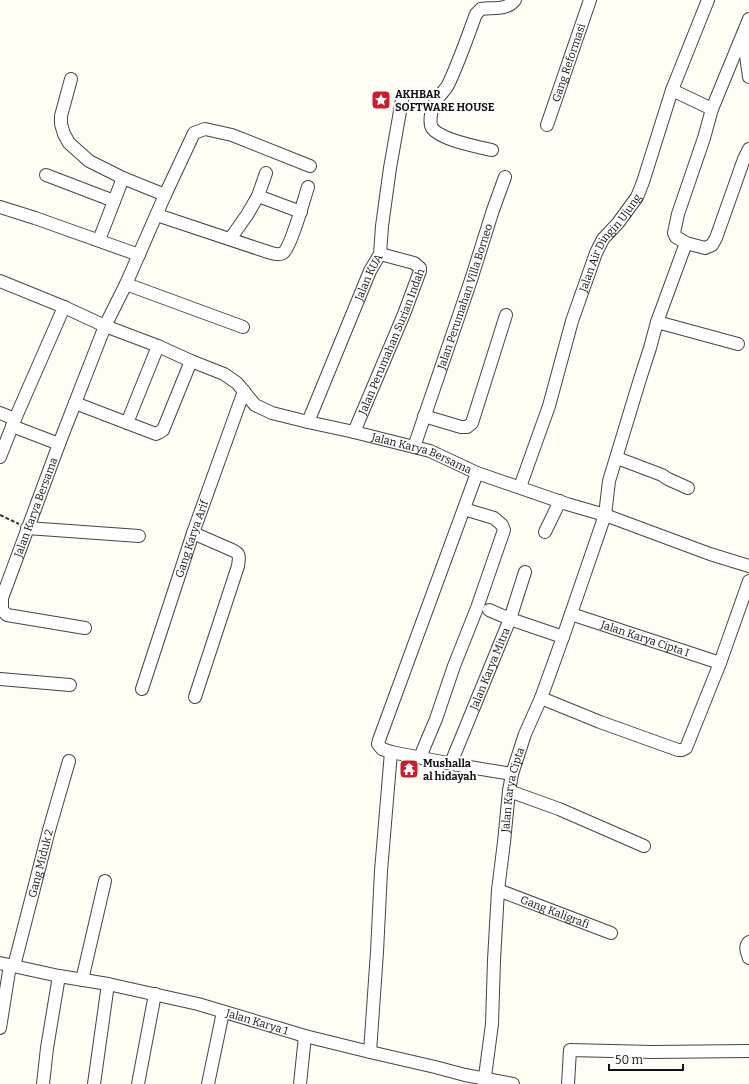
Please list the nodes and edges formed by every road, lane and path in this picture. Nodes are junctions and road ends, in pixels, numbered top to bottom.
1 (515, 0) edge
2 (590, 0) edge
3 (708, 0) edge
4 (749, 19) edge
5 (743, 34) junction
6 (749, 77) edge
7 (71, 79) dead end
8 (672, 90) junction
9 (402, 100) dead end
10 (712, 109) junction
11 (547, 125) dead end
12 (749, 149) edge
13 (492, 150) dead end
14 (310, 166) dead end
15 (266, 173) dead end
16 (46, 175) dead end
17 (505, 177) dead end
18 (122, 178) junction
19 (308, 188) dead end
20 (165, 195) junction
21 (258, 196) junction
22 (114, 201) junction
23 (0, 207) edge
24 (301, 212) junction
25 (157, 215) junction
26 (230, 239) junction
27 (99, 240) junction
28 (686, 243) junction
29 (380, 254) junction
30 (139, 255) junction
31 (0, 282) edge
32 (126, 284) junction
33 (64, 307) junction
34 (506, 315) dead end
35 (657, 322) junction
36 (106, 326) junction
37 (243, 327) dead end
38 (738, 344) dead end
39 (158, 346) junction
40 (191, 361) junction
41 (244, 390) junction
42 (75, 403) junction
43 (0, 413) edge
44 (424, 416) junction
45 (308, 422) junction
46 (14, 423) junction
47 (128, 423) junction
48 (354, 432) junction
49 (59, 444) junction
50 (414, 447) junction
51 (0, 457) edge
52 (617, 458) junction
53 (478, 473) junction
54 (520, 487) junction
55 (688, 488) dead end
56 (560, 501) junction
57 (464, 509) junction
58 (0, 515) edge
59 (605, 515) junction
60 (28, 528) junction
61 (545, 532) dead end
62 (193, 534) junction
63 (139, 536) dead end
64 (749, 566) edge
65 (526, 572) dead end
66 (749, 581) edge
67 (489, 610) dead end
68 (570, 614) junction
69 (510, 619) junction
70 (85, 628) dead end
71 (563, 637) junction
72 (720, 663) junction
73 (0, 679) edge
74 (70, 685) dead end
75 (142, 689) dead end
76 (195, 697) dead end
77 (541, 698) junction
78 (391, 752) junction
79 (420, 757) junction
80 (69, 761) dead end
81 (451, 763) junction
82 (512, 774) junction
83 (509, 791) junction
84 (644, 846) dead end
85 (106, 881) dead end
86 (498, 890) junction
87 (611, 933) dead end
88 (749, 942) edge
89 (749, 958) edge
90 (8, 965) edge
91 (59, 976) junction
92 (82, 980) junction
93 (108, 984) junction
94 (155, 994) junction
95 (223, 1012) junction
96 (1, 1014) edge
97 (0, 1028) edge
98 (305, 1036) junction
99 (749, 1051) edge
100 (370, 1052) junction
101 (484, 1082) edge
102 (43, 1084) edge
103 (94, 1084) edge
104 (138, 1084) edge
105 (208, 1084) edge
106 (300, 1084) edge
107 (513, 1084) edge
108 (568, 1084) edge

1 - 13 street
2 - 11 street, Gang Reformasi
3 - 8 street, Jalan Air Dingin Ujung
4 - 5 street
5 - 6 street
5 - 10 street
7 - 18 street
8 - 10 street
8 - 54 street, Jalan Air Dingin Ujung
9 - 29 street, Jalan KUA
10 - 28 street
12 - 28 street
14 - 20 street
15 - 21 street
16 - 22 street
17 - 44 street, Jalan Perumahan Villa Borneo
18 - 20 street
18 - 22 street
19 - 24 street
20 - 25 street
21 - 24 street
21 - 26 street
22 - 27 street
23 - 27 street
24 - 26 street
25 - 26 street
25 - 30 street
27 - 30 street
28 - 35 street, Jalan Karya Cipta
29 - 45 street, Jalan KUA
29 - 48 street, Jalan Perumahan Surian Indah
30 - 32 street
31 - 33 street, Jalan Karya Bersama
32 - 36 street
32 - 37 street
33 - 36 street, Jalan Karya Bersama
33 - 46 street
34 - 44 street
35 - 38 street
35 - 52 street, Jalan Karya Cipta
36 - 39 street, Jalan Karya Bersama
36 - 42 street, Jalan Karya Bersama
39 - 40 street, Jalan Karya Bersama
39 - 47 street
40 - 41 street, Jalan Karya Bersama
40 - 47 street
41 - 45 street, Jalan Karya Bersama
41 - 62 street, Gang Karya Arif
42 - 47 street
42 - 49 street, Jalan Karya Bersama
43 - 46 street
44 - 50 street, Jalan Perumahan Villa Borneo
45 - 48 street, Jalan Karya Bersama
46 - 49 street
46 - 51 street
48 - 50 street, Jalan Karya Bersama
49 - 60 street, Jalan Karya Bersama
50 - 53 street, Jalan Karya Bersama
52 - 55 street
52 - 59 street, Jalan Karya Cipta
53 - 54 street, Jalan Karya Bersama
53 - 57 street
54 - 56 street, Jalan Karya Bersama
56 - 59 street, Jalan Karya Bersama
56 - 61 street
57 - 78 street
57 - 79 street
58 - 60 path
59 - 64 street, Jalan Karya Bersama
59 - 68 street, Jalan Karya Cipta
60 - 63 street
60 - 70 street, Jalan Karya Bersama
62 - 75 street, Gang Karya Arif
62 - 76 street
65 - 69 street, Jalan Karya Mitra
66 - 72 street
67 - 69 street
68 - 71 street, Jalan Karya Cipta
68 - 72 street, Jalan Karya Cipta I
69 - 71 street
69 - 81 street, Jalan Karya Mitra
71 - 77 street, Jalan Karya Cipta
72 - 77 street
73 - 74 street
77 - 82 street, Jalan Karya Cipta
78 - 79 street
78 - 100 street
79 - 81 street
80 - 90 street, Gang Miduk 2
81 - 82 street
82 - 83 street, Jalan Karya Cipta
83 - 84 street
83 - 86 street, Jalan Karya Cipta
85 - 92 street
86 - 87 street, Gang Kaligrafi
86 - 101 street, Jalan Karya Cipta
88 - 89 street
90 - 91 street, Jalan Karya 1
90 - 96 street, Gang Miduk 2
91 - 92 street, Jalan Karya 1
91 - 102 street
92 - 93 street, Jalan Karya 1
93 - 94 street, Jalan Karya 1
93 - 103 street
94 - 95 street, Jalan Karya 1
94 - 104 street
95 - 98 street, Jalan Karya 1
95 - 105 street
96 - 97 street, Gang Miduk 2
98 - 100 street, Jalan Karya 1
98 - 106 street
99 - 108 street
100 - 101 street, Jalan Karya 1
101 - 107 street, Jalan Karya 1

